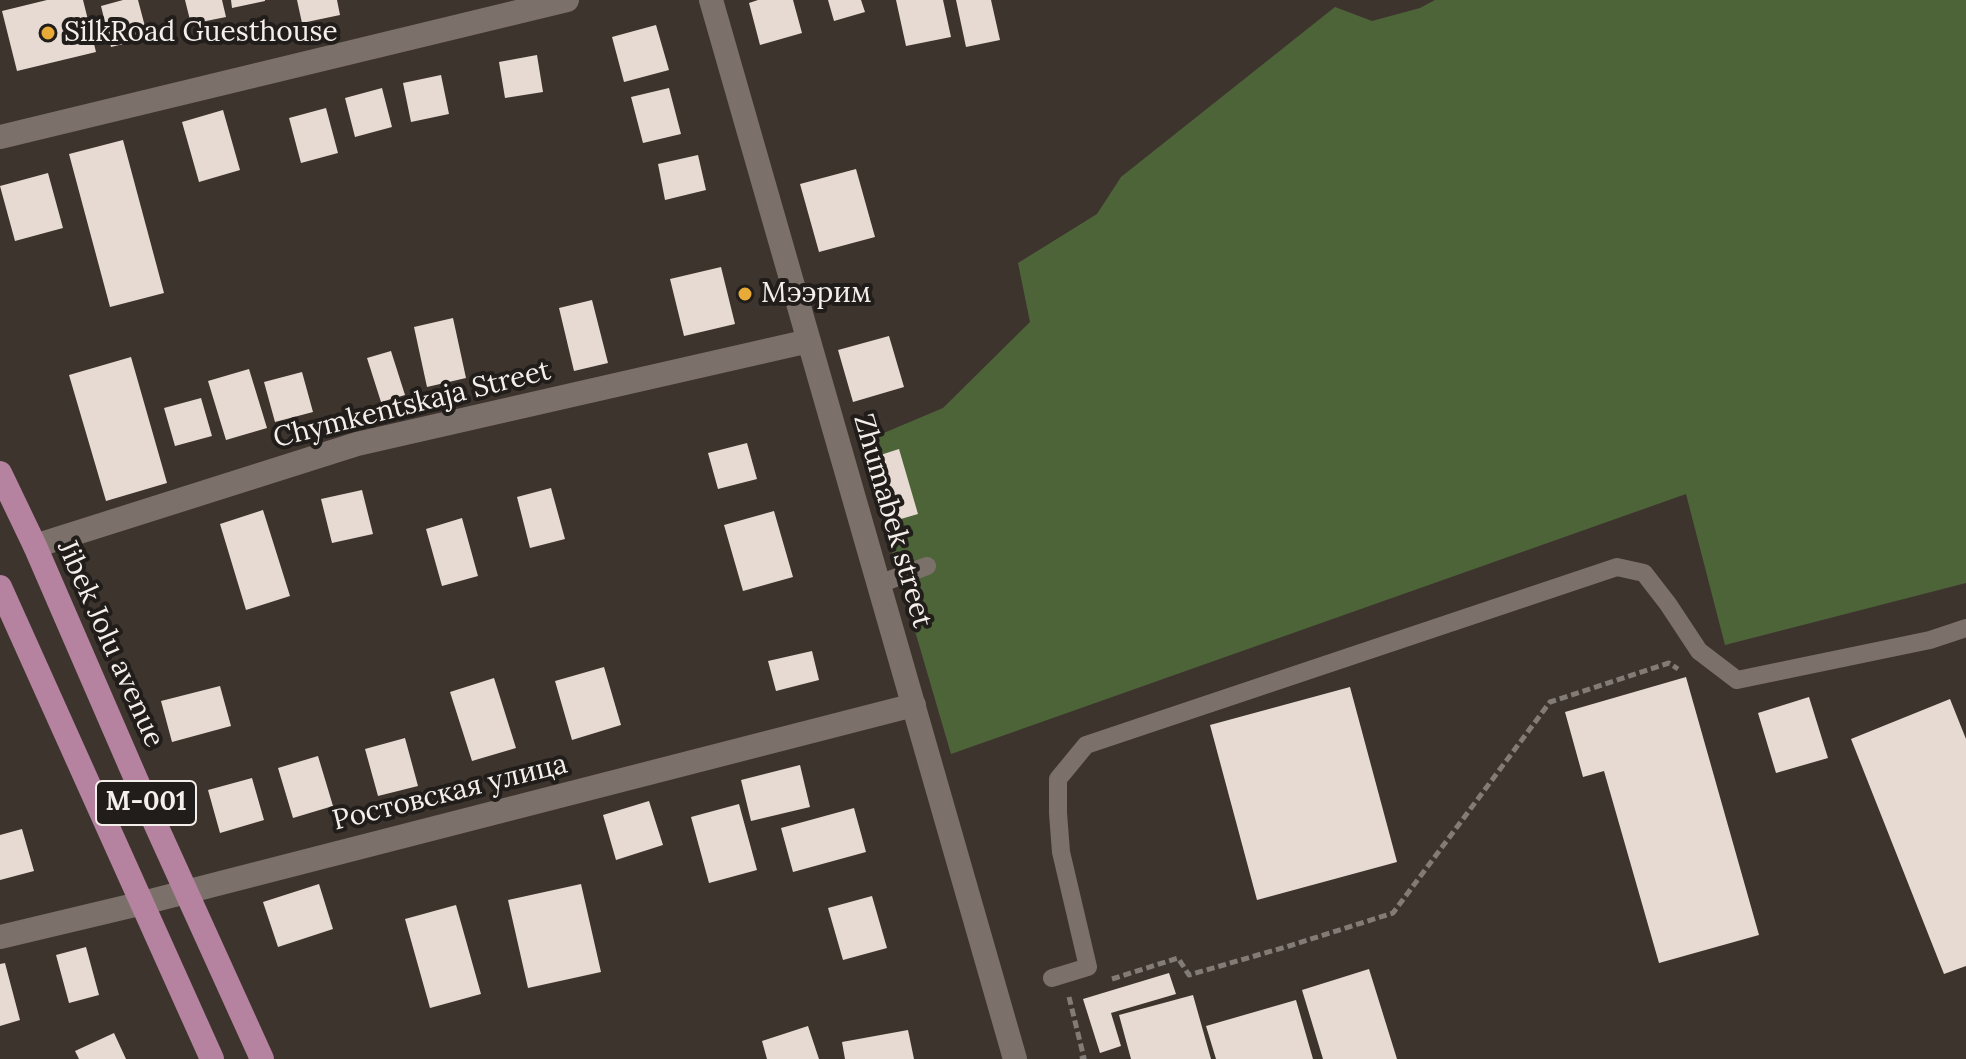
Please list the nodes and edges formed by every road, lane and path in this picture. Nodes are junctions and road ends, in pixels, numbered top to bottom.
1 (567, 0) edge
2 (711, 0) edge
3 (0, 137) edge
4 (809, 341) junction
5 (0, 473) edge
6 (35, 546) junction
7 (927, 566) dead end
8 (879, 584) junction
9 (0, 587) edge
10 (1966, 628) edge
11 (1680, 670) dead end
12 (914, 705) junction
13 (186, 892) junction
14 (143, 903) junction
15 (0, 937) edge
16 (1052, 978) dead end
17 (1109, 979) dead end
18 (1068, 993) dead end
19 (212, 1059) edge
20 (262, 1059) edge
21 (1015, 1059) edge
22 (1080, 1059) edge

1 - 3 street
2 - 4 street, Zhumabek street
4 - 6 street, Chymkentskaja Street
4 - 8 street, Zhumabek street
5 - 6 main road, Jibek Jolu avenue / М-001
6 - 13 main road, Jibek Jolu avenue / М-001
7 - 8 lane
8 - 12 street, Zhumabek street
9 - 14 main road, М-001
10 - 16 lane
11 - 17 path
12 - 13 street, Ростовская улица
12 - 21 street, Zhumabek street
13 - 14 street, Ростовская улица
13 - 20 main road, Jibek Jolu avenue / М-001
14 - 15 street, Ростовская улица
14 - 19 main road, М-001
18 - 22 path

